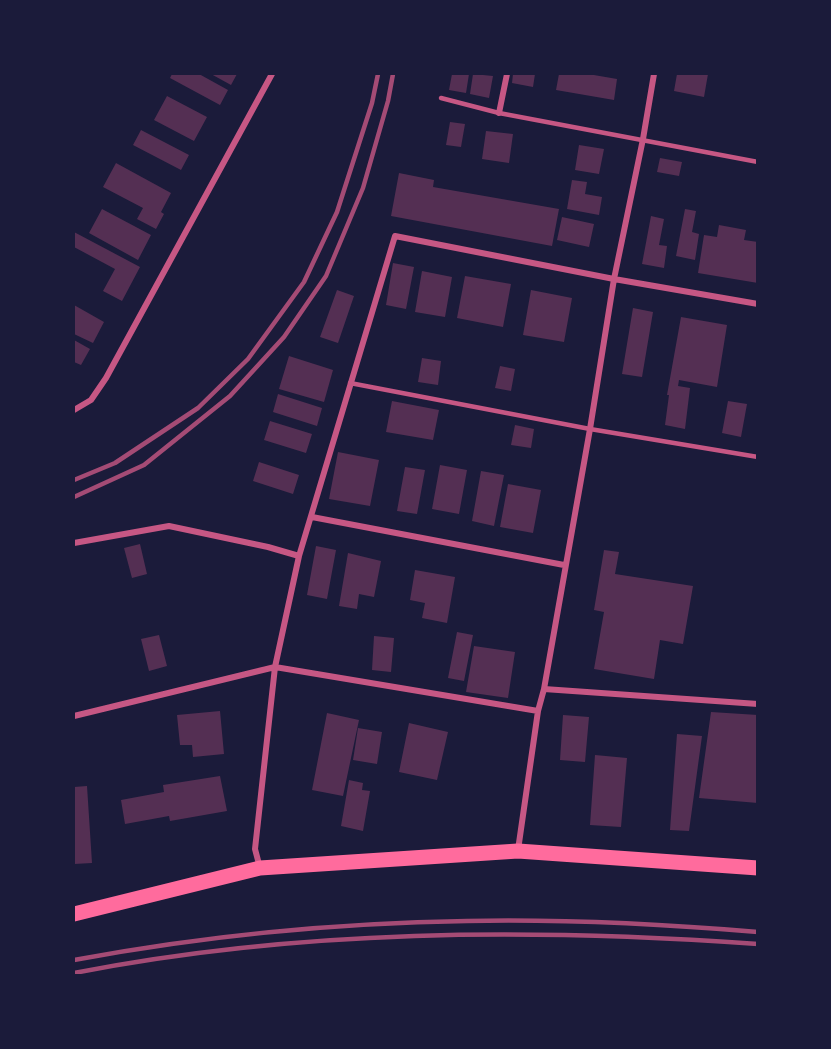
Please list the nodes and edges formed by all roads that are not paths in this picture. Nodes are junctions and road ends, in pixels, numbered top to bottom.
1 (272, 74) edge
2 (507, 74) edge
3 (654, 74) edge
4 (441, 98) dead end
5 (499, 113) junction
6 (643, 139) junction
7 (758, 162) edge
8 (614, 279) junction
9 (758, 304) edge
10 (350, 383) junction
11 (74, 410) edge
12 (590, 429) junction
13 (758, 457) edge
14 (312, 517) junction
15 (74, 543) edge
16 (299, 556) junction
17 (564, 565) junction
18 (275, 667) junction
19 (544, 689) junction
20 (758, 704) edge
21 (538, 711) junction
22 (74, 716) edge
23 (518, 851) junction
24 (260, 868) junction
25 (758, 868) edge
26 (74, 914) edge

1 - 11 street
2 - 5 street
3 - 6 street
4 - 5 lane
5 - 6 lane
6 - 7 lane
6 - 8 street
8 - 9 street
8 - 10 street
8 - 12 street
10 - 12 lane
10 - 14 street
12 - 13 lane
12 - 17 street
14 - 16 street
14 - 17 street
15 - 16 street
16 - 18 street
17 - 19 street
18 - 21 street
18 - 22 street
18 - 24 street
19 - 20 street
19 - 21 street
21 - 23 street
23 - 24 main road
23 - 25 main road
24 - 26 main road

